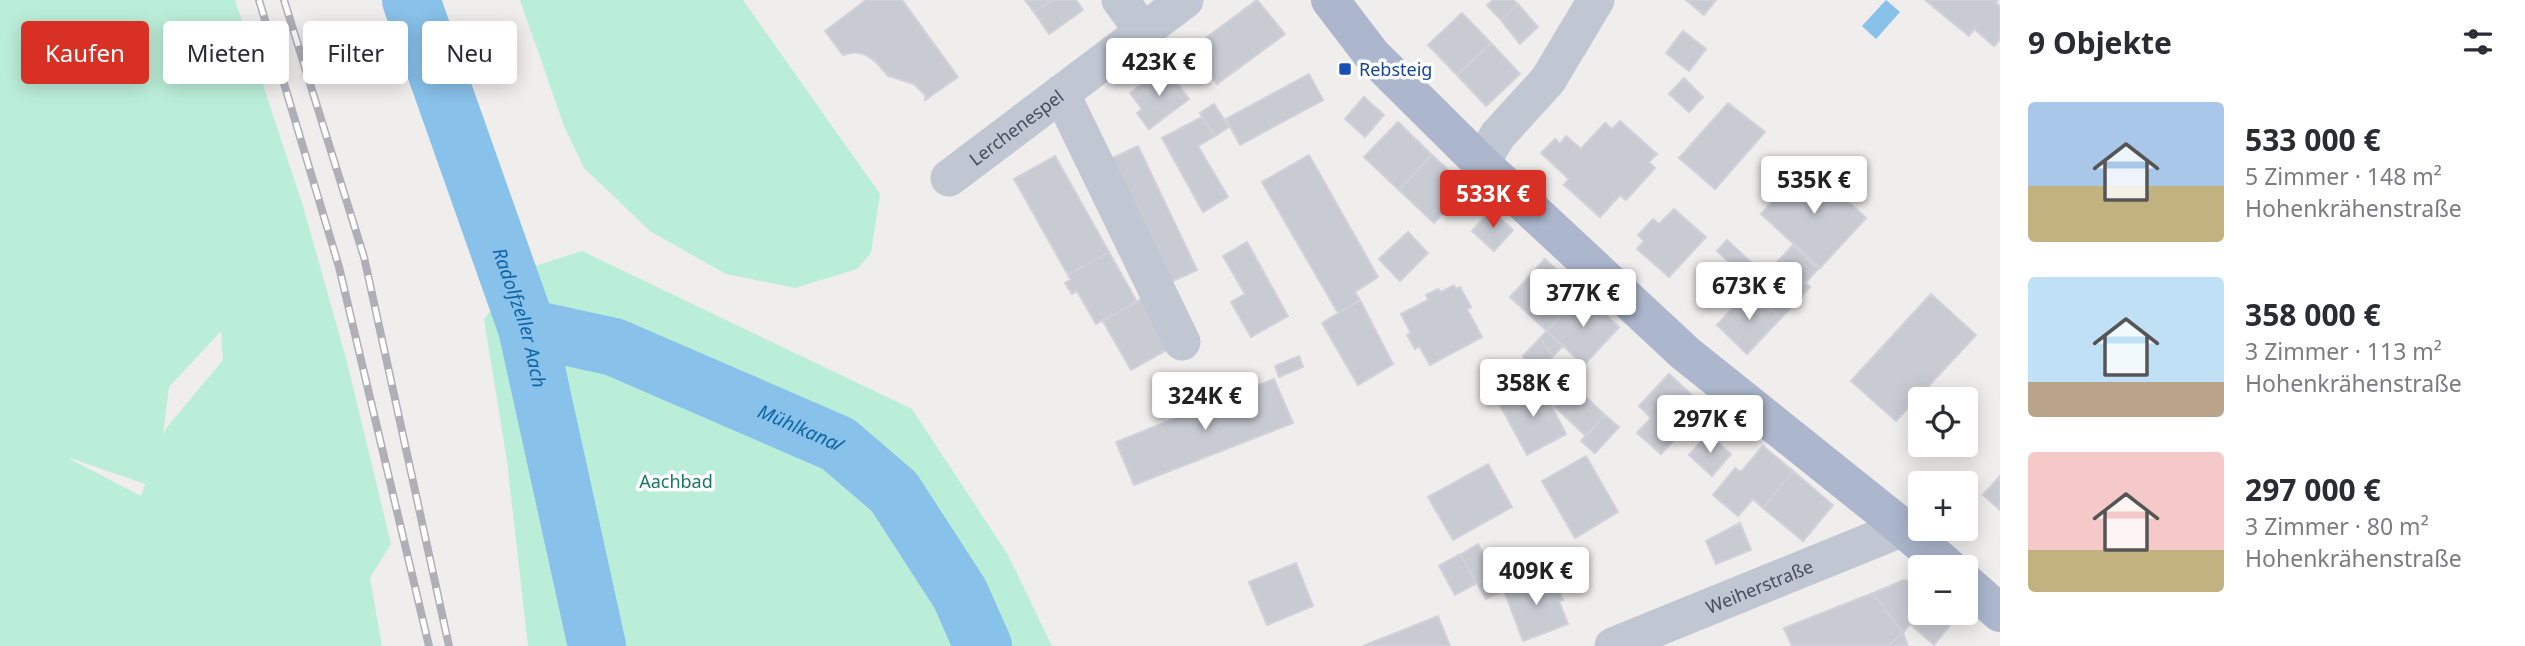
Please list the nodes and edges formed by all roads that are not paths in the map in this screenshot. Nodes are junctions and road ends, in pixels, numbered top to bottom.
1 (1120, 0) edge
2 (1185, 0) edge
3 (1330, 0) edge
4 (1596, 0) edge
5 (1143, 31) junction
6 (1061, 93) junction
7 (1480, 163) junction
8 (949, 178) dead end
9 (1182, 342) dead end
10 (1903, 528) junction
11 (1934, 555) edge
12 (1978, 593) edge
13 (2000, 612) edge
14 (1613, 646) edge

1 - 5 street
2 - 5 street, Lerchenespel
3 - 7 main road
4 - 7 street
5 - 6 street, Lerchenespel
6 - 8 street, Lerchenespel
6 - 9 street
7 - 10 main road
10 - 11 main road
10 - 14 street, Weiherstraße
12 - 13 main road

